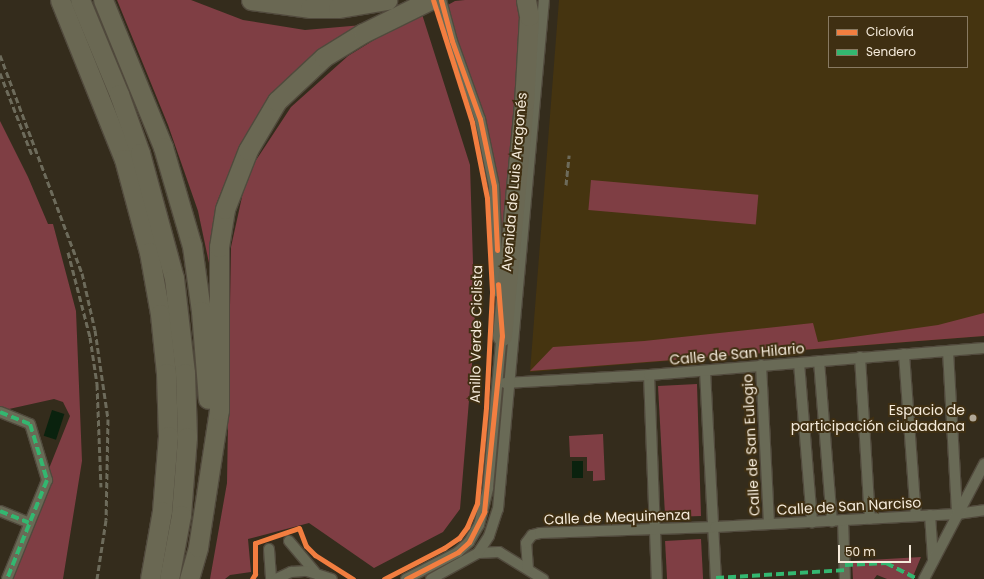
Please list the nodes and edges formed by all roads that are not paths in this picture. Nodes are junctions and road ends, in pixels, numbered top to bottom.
1 (60, 0) edge
2 (80, 0) edge
3 (103, 0) edge
4 (251, 0) edge
5 (388, 0) edge
6 (526, 0) edge
7 (544, 0) edge
8 (438, 2) edge
9 (502, 336) junction
10 (984, 348) edge
11 (948, 351) junction
12 (904, 354) junction
13 (860, 357) junction
14 (819, 361) junction
15 (799, 363) junction
16 (761, 365) junction
17 (705, 371) junction
18 (499, 374) junction
19 (649, 375) junction
20 (508, 384) junction
21 (497, 392) junction
22 (0, 412) edge
23 (212, 450) junction
24 (984, 464) edge
25 (984, 510) edge
26 (0, 511) edge
27 (957, 514) junction
28 (916, 516) junction
29 (930, 516) junction
30 (870, 519) junction
31 (843, 520) junction
32 (832, 521) junction
33 (812, 522) junction
34 (29, 523) junction
35 (769, 524) junction
36 (715, 527) junction
37 (656, 529) junction
38 (289, 541) dead end
39 (269, 549) dead end
40 (478, 553) junction
41 (933, 560) junction
42 (528, 569) junction
43 (314, 572) junction
44 (7, 579) edge
45 (150, 579) edge
46 (169, 579) edge
47 (189, 579) edge
48 (271, 579) edge
49 (276, 579) edge
50 (332, 579) edge
51 (406, 579) edge
52 (431, 579) edge
53 (543, 579) edge
54 (658, 579) edge
55 (716, 579) edge
56 (845, 579) edge
57 (924, 579) edge

1 - 45 highway
2 - 46 highway
3 - 23 highway
4 - 5 highway
6 - 9 highway
7 - 20 street, Avenida de Luis Aragonés
8 - 9 street
8 - 23 highway
9 - 18 street
10 - 11 street, Calle de San Hilario
11 - 12 street, Calle de San Hilario
11 - 27 street
12 - 13 street, Calle de San Hilario
12 - 28 street
13 - 14 street, Calle de San Hilario
13 - 30 street
14 - 15 street, Calle de San Hilario
14 - 32 street
15 - 16 street, Calle de San Hilario
15 - 33 street
16 - 17 street, Calle de San Hilario
16 - 35 street, Calle de San Eulogio
17 - 19 street, Calle de San Hilario
17 - 36 street
18 - 20 street
18 - 21 street
19 - 20 street, Calle de San Hilario
19 - 37 street
20 - 21 street
20 - 40 street, Avenida de Luis Aragonés
21 - 51 street
22 - 34 street
23 - 47 highway
24 - 27 street
25 - 27 street, Calle de San Narciso
26 - 34 street
27 - 29 street, Calle de San Narciso
27 - 41 street
28 - 29 street, Calle de San Narciso
28 - 30 street, Calle de San Narciso
29 - 41 street
30 - 31 street, Calle de San Narciso
31 - 32 street, Calle de San Narciso
31 - 56 street
32 - 33 street, Calle de San Narciso
33 - 35 street, Calle de San Narciso
34 - 44 street
35 - 36 street, Calle de San Narciso
36 - 37 street, Calle de Mequinenza
36 - 55 street
37 - 42 street, Calle de Mequinenza
37 - 54 street
38 - 43 street
39 - 48 street
40 - 42 street
40 - 52 street
41 - 57 street
42 - 53 street
43 - 49 street
43 - 50 street

